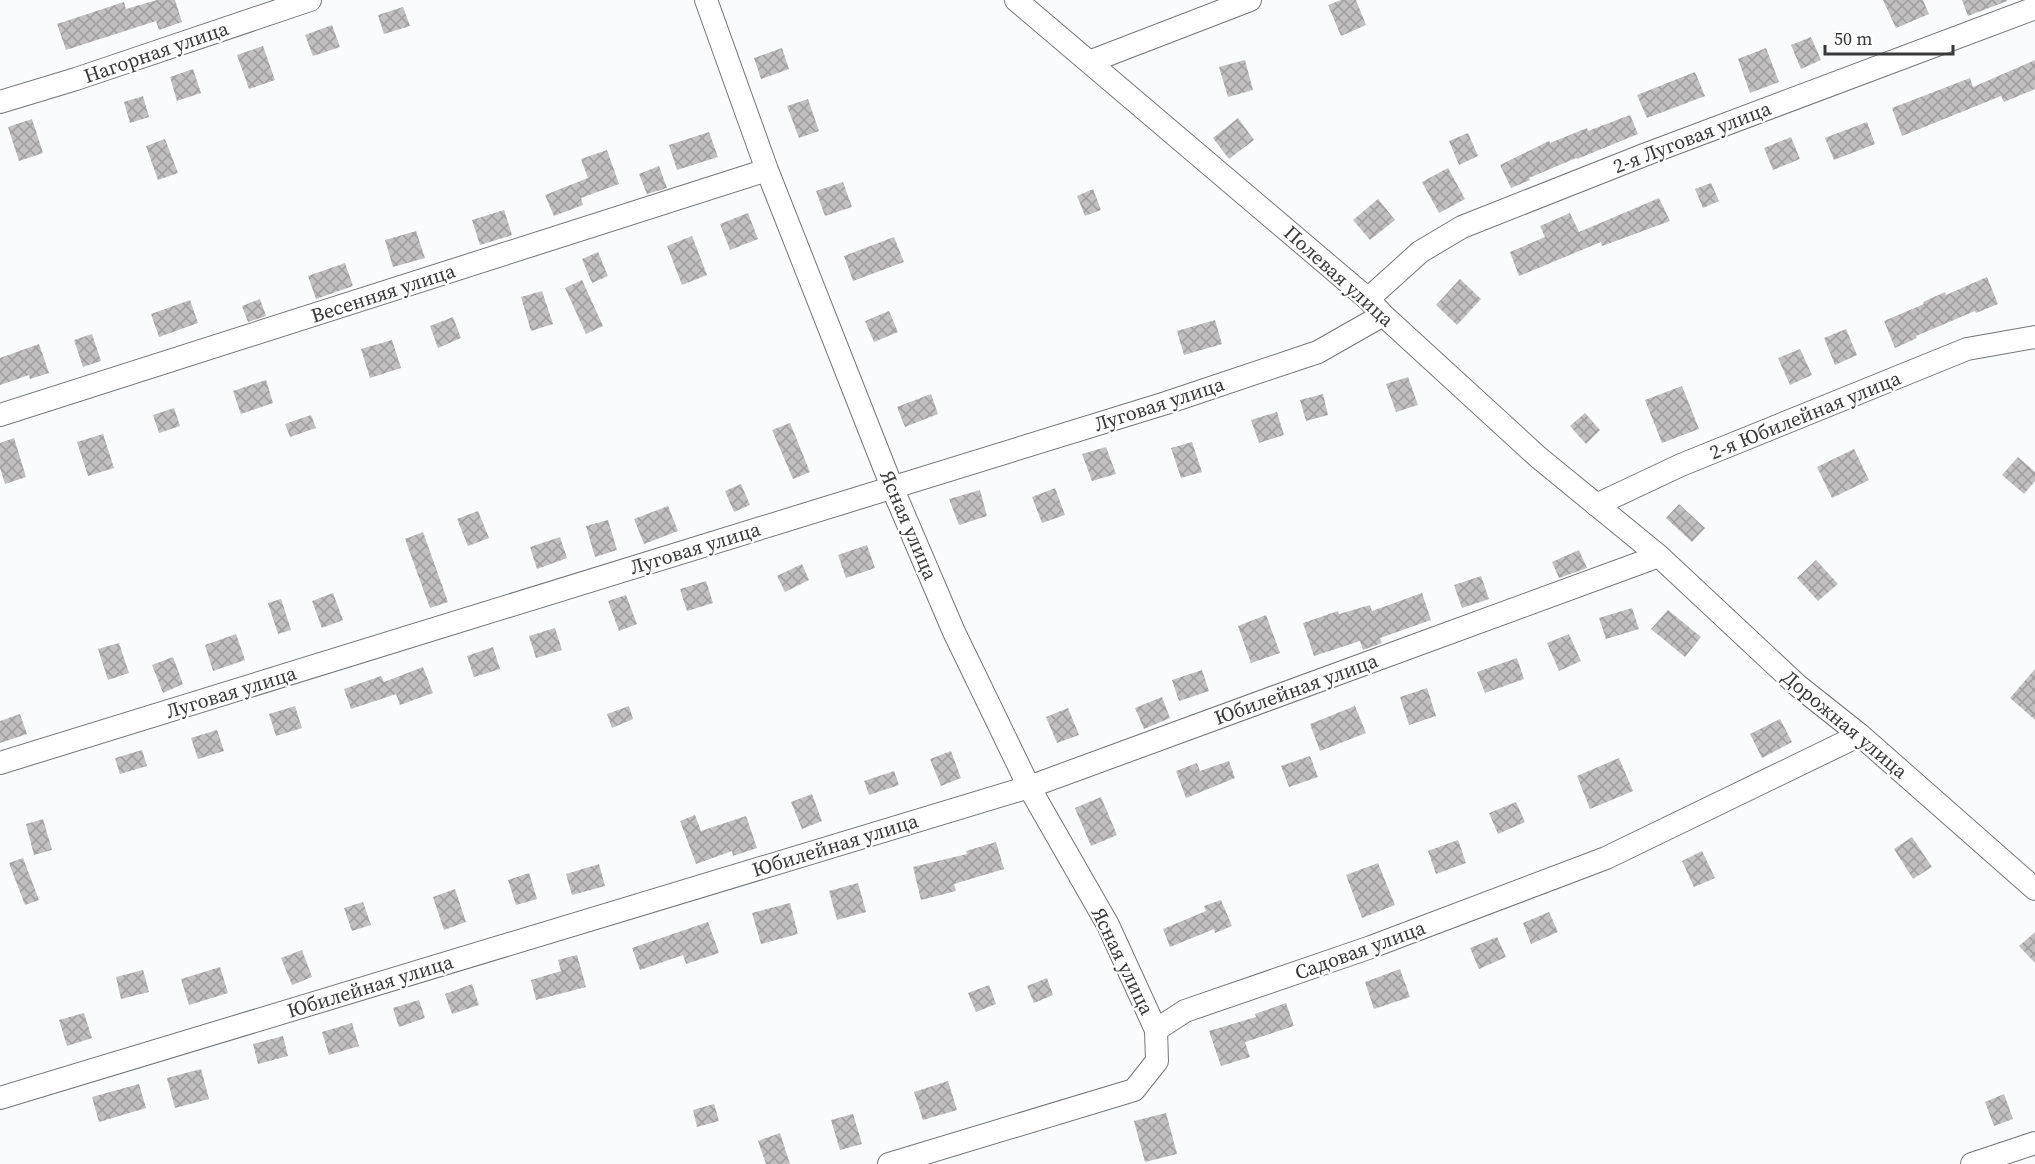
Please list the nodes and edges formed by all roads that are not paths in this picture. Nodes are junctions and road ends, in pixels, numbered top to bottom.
1 (310, 0) edge
2 (706, 0) edge
3 (1016, 0) edge
4 (1250, 0) edge
5 (2035, 8) edge
6 (1089, 62) junction
7 (0, 102) edge
8 (767, 170) junction
9 (1368, 298) junction
10 (1383, 315) junction
11 (2027, 339) edge
12 (0, 415) edge
13 (892, 487) junction
14 (1596, 504) junction
15 (1659, 556) junction
16 (1860, 735) junction
17 (0, 763) edge
18 (1029, 787) junction
19 (2035, 889) edge
20 (1156, 1030) junction
21 (0, 1098) edge
22 (2035, 1143) edge
23 (889, 1164) edge
24 (1972, 1164) edge

1 - 7 street, Нагорная улица
2 - 8 street, Ясная улица
3 - 6 street, Полевая улица
4 - 6 street
5 - 9 street, 2-я Луговая улица
6 - 9 street, Полевая улица
8 - 12 street, Весенняя улица
8 - 13 street, Ясная улица
9 - 10 street, Полевая улица
10 - 13 street, Луговая улица
10 - 14 street, Полевая улица
11 - 14 street, 2-я Юбилейная улица
13 - 17 street, Луговая улица
13 - 18 street, Ясная улица
14 - 15 street, Полевая улица
15 - 16 street, Дорожная улица
15 - 18 street, Юбилейная улица
16 - 19 street, Дорожная улица
16 - 20 street, Садовая улица
18 - 20 street, Ясная улица
18 - 21 street, Юбилейная улица
20 - 23 street
22 - 24 street

